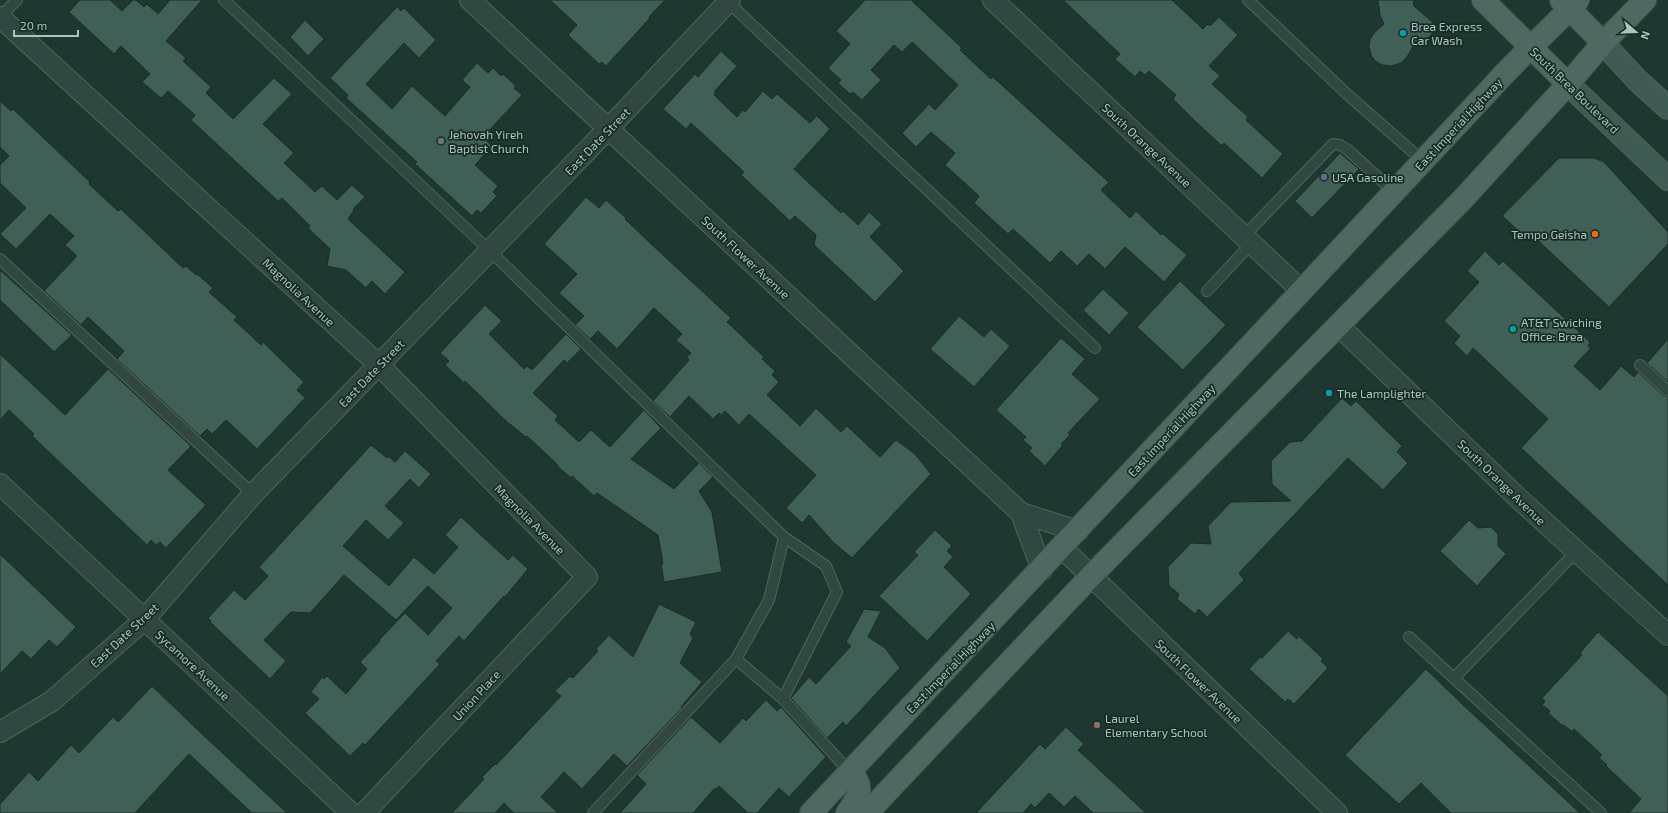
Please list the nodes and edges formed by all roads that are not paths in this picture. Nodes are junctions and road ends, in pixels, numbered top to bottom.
1 (17, 0) edge
2 (224, 0) edge
3 (470, 0) edge
4 (993, 0) edge
5 (1248, 0) edge
6 (1483, 0) edge
7 (1645, 0) edge
8 (729, 1) edge
9 (1570, 3) edge
10 (0, 17) edge
11 (1603, 43) junction
12 (1531, 47) junction
13 (1568, 84) junction
14 (1668, 108) edge
15 (608, 129) junction
16 (1423, 161) junction
17 (1668, 179) edge
18 (1394, 192) junction
19 (1248, 240) junction
20 (490, 251) junction
21 (0, 259) edge
22 (1302, 290) junction
23 (1207, 291) dead end
24 (1339, 326) junction
25 (1095, 348) dead end
26 (379, 365) junction
27 (1640, 365) dead end
28 (1668, 391) edge
29 (0, 484) edge
30 (253, 494) junction
31 (1021, 513) junction
32 (1078, 531) junction
33 (784, 537) junction
34 (1062, 548) junction
35 (1576, 552) junction
36 (1042, 570) junction
37 (1091, 576) junction
38 (587, 577) joint
39 (144, 620) junction
40 (1668, 635) edge
41 (1409, 637) dead end
42 (736, 659) junction
43 (1454, 678) junction
44 (783, 699) junction
45 (0, 732) edge
46 (850, 772) junction
47 (351, 813) edge
48 (364, 813) edge
49 (593, 813) edge
50 (811, 813) edge
51 (847, 813) edge
52 (867, 813) edge
53 (1337, 813) edge
54 (1601, 813) edge

1 - 10 lane
2 - 20 lane
3 - 15 street, South Flower Avenue
4 - 19 street, South Orange Avenue
5 - 16 lane
6 - 12 main road, South Brea Boulevard
7 - 11 main road
8 - 15 street, East Date Street
8 - 25 lane
9 - 11 main road
9 - 12 main road, East Imperial Highway
10 - 26 street, Magnolia Avenue
11 - 13 main road
11 - 14 main road
12 - 13 main road, South Brea Boulevard
12 - 16 main road, East Imperial Highway
13 - 17 main road, South Brea Boulevard
13 - 24 main road
15 - 20 street, East Date Street
15 - 31 street, South Flower Avenue
16 - 18 main road, East Imperial Highway
18 - 19 lane
18 - 22 main road, East Imperial Highway
19 - 22 street, South Orange Avenue
19 - 23 lane
20 - 26 street, East Date Street
20 - 33 lane
21 - 30 lane
22 - 32 main road, East Imperial Highway
24 - 35 street, South Orange Avenue
24 - 37 main road
26 - 30 street, East Date Street
26 - 38 street, Magnolia Avenue
27 - 28 lane
29 - 39 street, Sycamore Avenue
30 - 39 street, East Date Street
31 - 32 street, South Flower Avenue
31 - 36 street, South Flower Avenue
32 - 34 main road, East Imperial Highway
33 - 42 lane
33 - 44 lane
34 - 36 main road, East Imperial Highway
34 - 37 street, South Flower Avenue
35 - 40 street, South Orange Avenue
35 - 43 lane
36 - 46 main road, East Imperial Highway
37 - 52 main road
37 - 53 street, South Flower Avenue
38 - 48 street, Union Place
39 - 45 street, East Date Street
39 - 47 street, Sycamore Avenue
41 - 43 lane
42 - 44 lane
42 - 49 lane
43 - 54 lane
44 - 46 lane
46 - 50 main road, East Imperial Highway
46 - 51 main road

